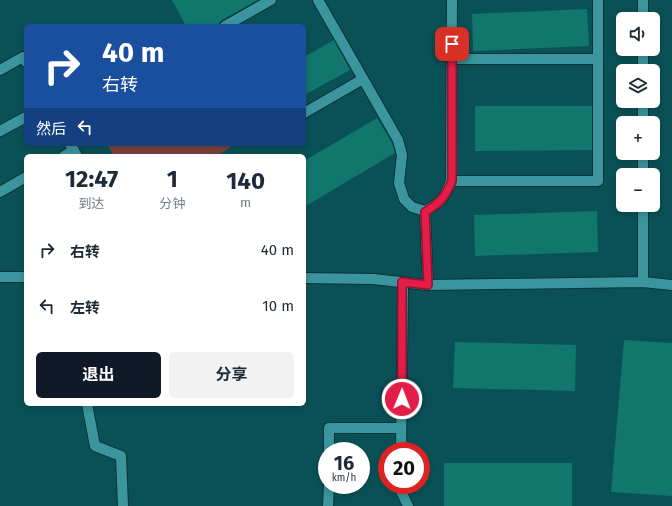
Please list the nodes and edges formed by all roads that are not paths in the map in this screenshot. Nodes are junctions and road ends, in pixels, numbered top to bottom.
1 (271, 0) edge
2 (318, 0) edge
3 (452, 0) edge
4 (598, 0) edge
5 (643, 0) edge
6 (643, 12) edge
7 (229, 24) edge
8 (24, 59) edge
9 (452, 59) junction
10 (598, 59) junction
11 (0, 70) edge
12 (363, 79) junction
13 (306, 112) edge
14 (24, 118) edge
15 (0, 132) edge
16 (24, 178) edge
17 (452, 181) junction
18 (0, 192) edge
19 (425, 212) junction
20 (643, 212) edge
21 (0, 277) edge
22 (24, 277) edge
23 (306, 278) edge
24 (402, 282) junction
25 (643, 282) junction
26 (428, 285) junction
27 (672, 285) edge
28 (87, 406) edge
29 (401, 428) junction
30 (329, 442) edge
31 (401, 442) edge
32 (329, 494) edge
33 (402, 494) edge
34 (123, 506) edge
35 (328, 506) edge
36 (408, 506) edge

1 - 7 street
2 - 12 street
3 - 9 street
4 - 10 street
5 - 6 street
8 - 11 street
9 - 10 street
9 - 17 street
10 - 17 street
12 - 13 street
12 - 19 street
14 - 15 street
16 - 18 street
17 - 19 street
19 - 26 street
20 - 25 street
21 - 22 street
23 - 24 street
24 - 26 street
24 - 29 street
25 - 26 street
25 - 27 street
28 - 34 street
29 - 30 street
29 - 31 street
32 - 35 street
33 - 36 street

